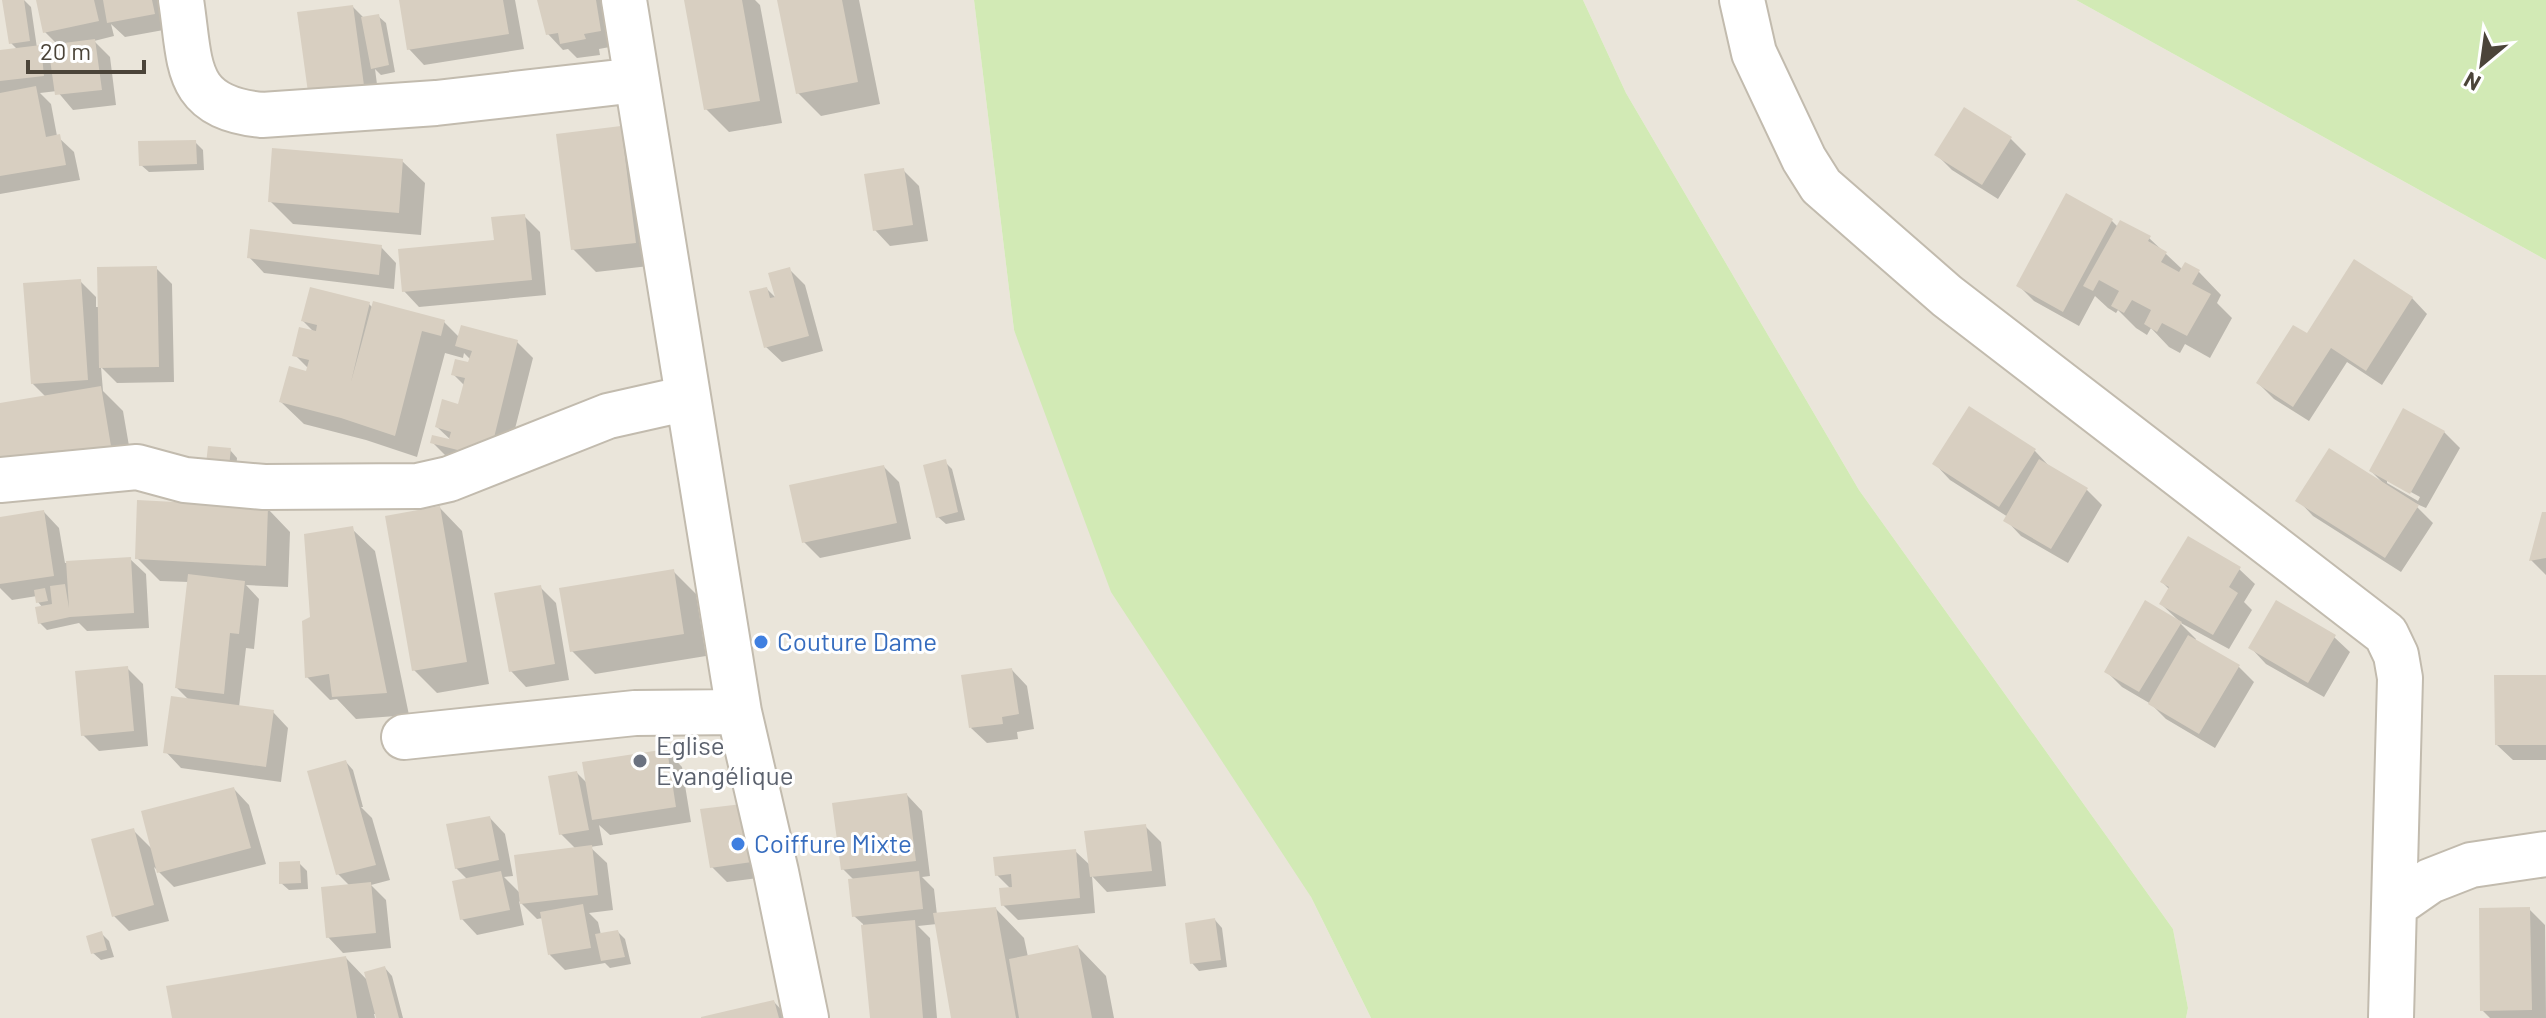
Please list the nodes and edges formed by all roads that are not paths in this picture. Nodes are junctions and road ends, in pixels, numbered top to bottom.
1 (181, 0) edge
2 (624, 0) edge
3 (1742, 0) edge
4 (637, 80) junction
5 (688, 398) junction
6 (0, 480) edge
7 (739, 712) junction
8 (404, 737) dead end
9 (2546, 854) edge
10 (2394, 906) junction
11 (806, 1018) edge
12 (2391, 1018) edge

1 - 4 street
2 - 4 street
3 - 10 street
4 - 5 street
5 - 6 street
5 - 7 street
7 - 8 street
7 - 11 street
9 - 10 street
10 - 12 street

